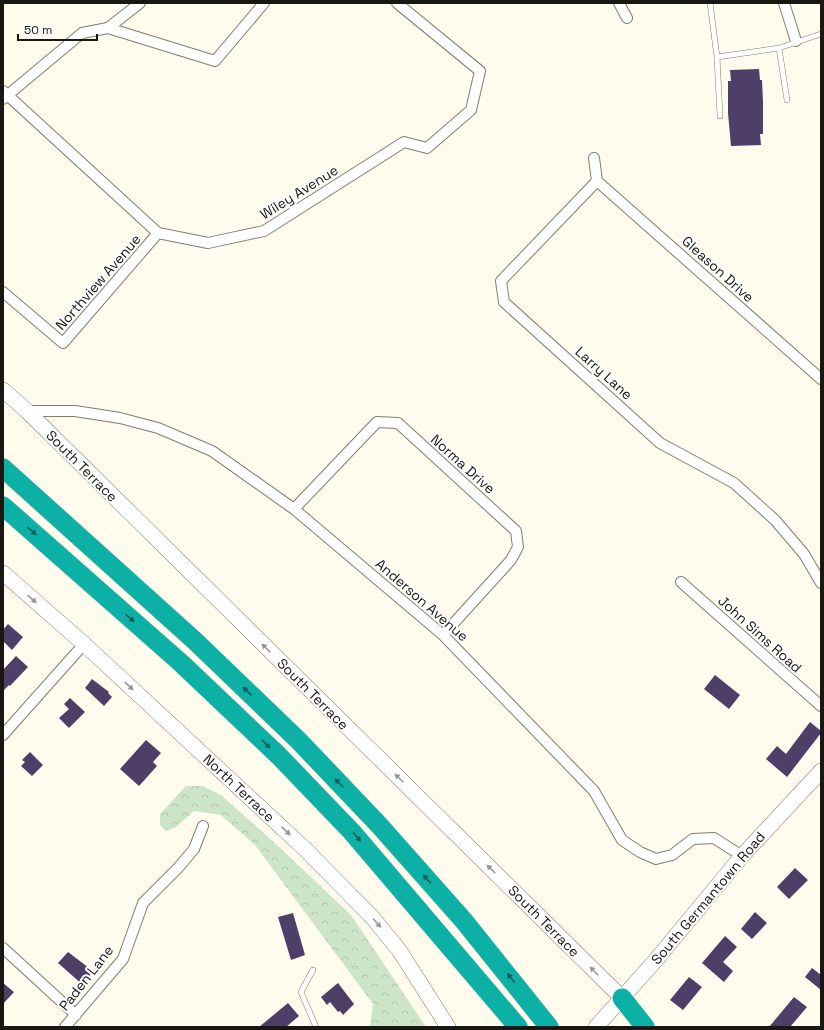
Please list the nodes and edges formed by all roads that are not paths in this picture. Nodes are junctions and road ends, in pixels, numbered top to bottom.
1 (140, 3) edge
2 (264, 3) edge
3 (397, 3) edge
4 (619, 3) edge
5 (710, 3) edge
6 (784, 3) edge
7 (627, 18) dead end
8 (108, 28) junction
9 (821, 34) edge
10 (796, 41) junction
11 (779, 48) junction
12 (717, 58) junction
13 (4, 95) edge
14 (787, 100) dead end
15 (720, 116) dead end
16 (594, 158) dead end
17 (597, 180) junction
18 (158, 234) junction
19 (3, 292) edge
20 (821, 379) edge
21 (3, 390) edge
22 (26, 411) junction
23 (3, 468) edge
24 (3, 506) edge
25 (294, 509) junction
26 (3, 573) edge
27 (681, 582) dead end
28 (821, 582) edge
29 (443, 635) junction
30 (84, 644) junction
31 (821, 706) edge
32 (3, 735) edge
33 (821, 771) edge
34 (203, 826) dead end
35 (742, 856) junction
36 (3, 948) edge
37 (313, 970) dead end
38 (622, 998) junction
39 (76, 1015) junction
40 (65, 1027) edge
41 (316, 1027) edge
42 (448, 1027) edge
43 (518, 1027) edge
44 (550, 1027) edge
45 (596, 1027) edge
46 (645, 1027) edge

1 - 8 street
2 - 8 street
3 - 18 street, Wiley Avenue
4 - 7 street
5 - 12 lane
6 - 10 street
8 - 13 street
9 - 10 lane
10 - 11 lane
11 - 12 lane
11 - 14 lane
12 - 15 lane
13 - 18 street
16 - 17 street
17 - 20 street, Gleason Drive
17 - 28 street, Larry Lane
18 - 19 street, Northview Avenue
21 - 22 street, South Terrace
22 - 25 street, Anderson Avenue
38 -> 22 street, South Terrace
44 -> 23 highway
24 -> 43 highway
25 - 29 street, Anderson Avenue
25 - 29 street, Norma Drive
26 -> 30 street, North Terrace
27 - 31 street, John Sims Road
29 - 35 street, Anderson Avenue
30 - 32 street
30 -> 42 street, North Terrace
33 - 35 street, South Germantown Road
34 - 39 street, Paden Lane
35 - 38 street, South Germantown Road
36 - 39 street
37 - 41 lane
38 - 45 street, South Germantown Road
38 - 46 highway
39 - 40 street, Paden Lane

